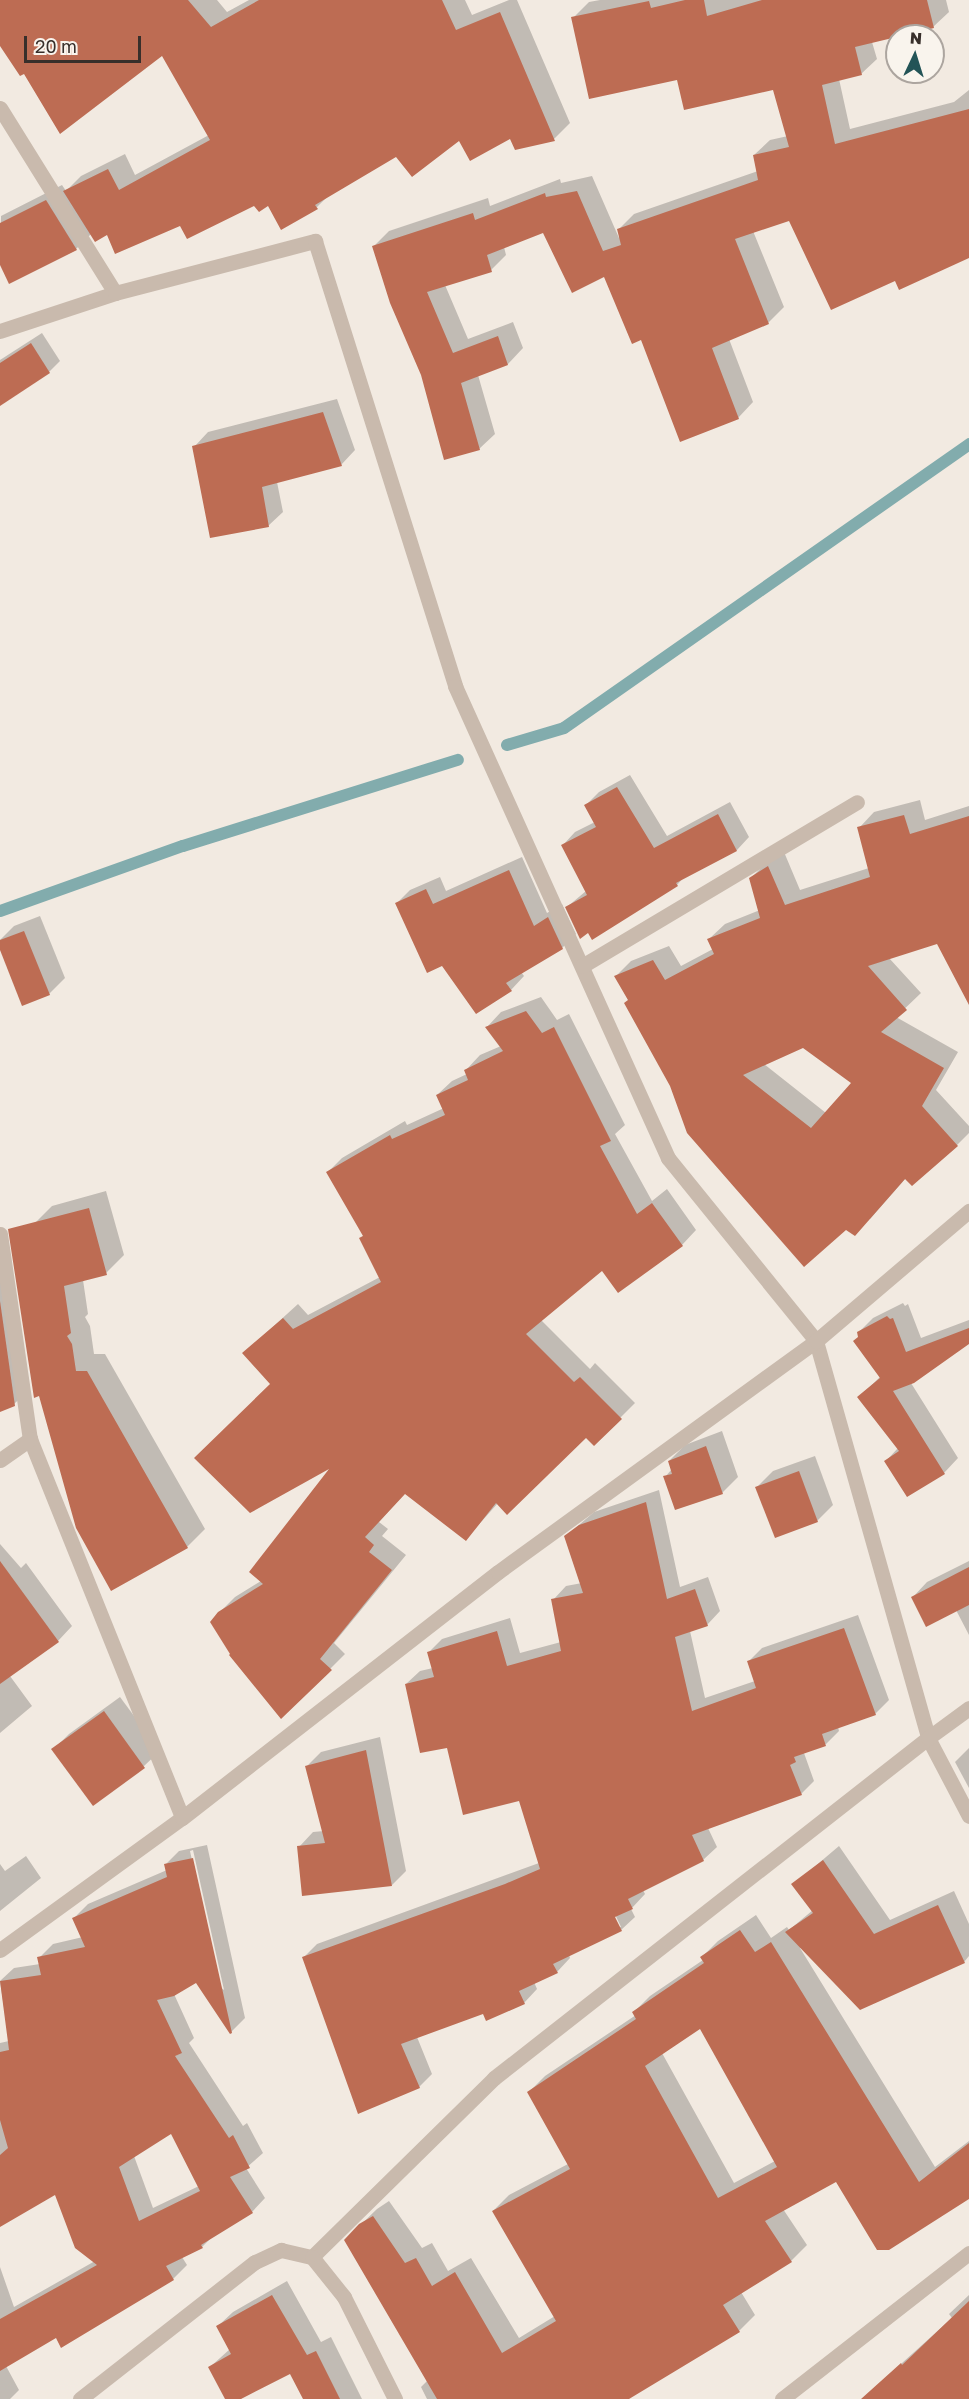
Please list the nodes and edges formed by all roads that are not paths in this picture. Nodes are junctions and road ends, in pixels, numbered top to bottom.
1 (0, 108) edge
2 (115, 293) junction
3 (0, 331) edge
4 (857, 802) dead end
5 (582, 966) junction
6 (969, 1211) edge
7 (0, 1234) edge
8 (816, 1341) junction
9 (30, 1439) junction
10 (0, 1460) edge
11 (969, 1708) edge
12 (927, 1738) junction
13 (969, 1816) edge
14 (182, 1818) junction
15 (0, 1950) edge
16 (969, 2253) edge
17 (312, 2257) junction
18 (80, 2399) edge
19 (395, 2399) edge
20 (782, 2399) edge

1 - 2 street
2 - 3 street
2 - 5 street
4 - 5 street
5 - 8 street
6 - 8 street
7 - 9 street
8 - 12 street
8 - 14 street
9 - 10 street
9 - 14 street
11 - 12 street
12 - 13 street
12 - 17 street
14 - 15 street
16 - 20 street
17 - 18 street
17 - 19 street

